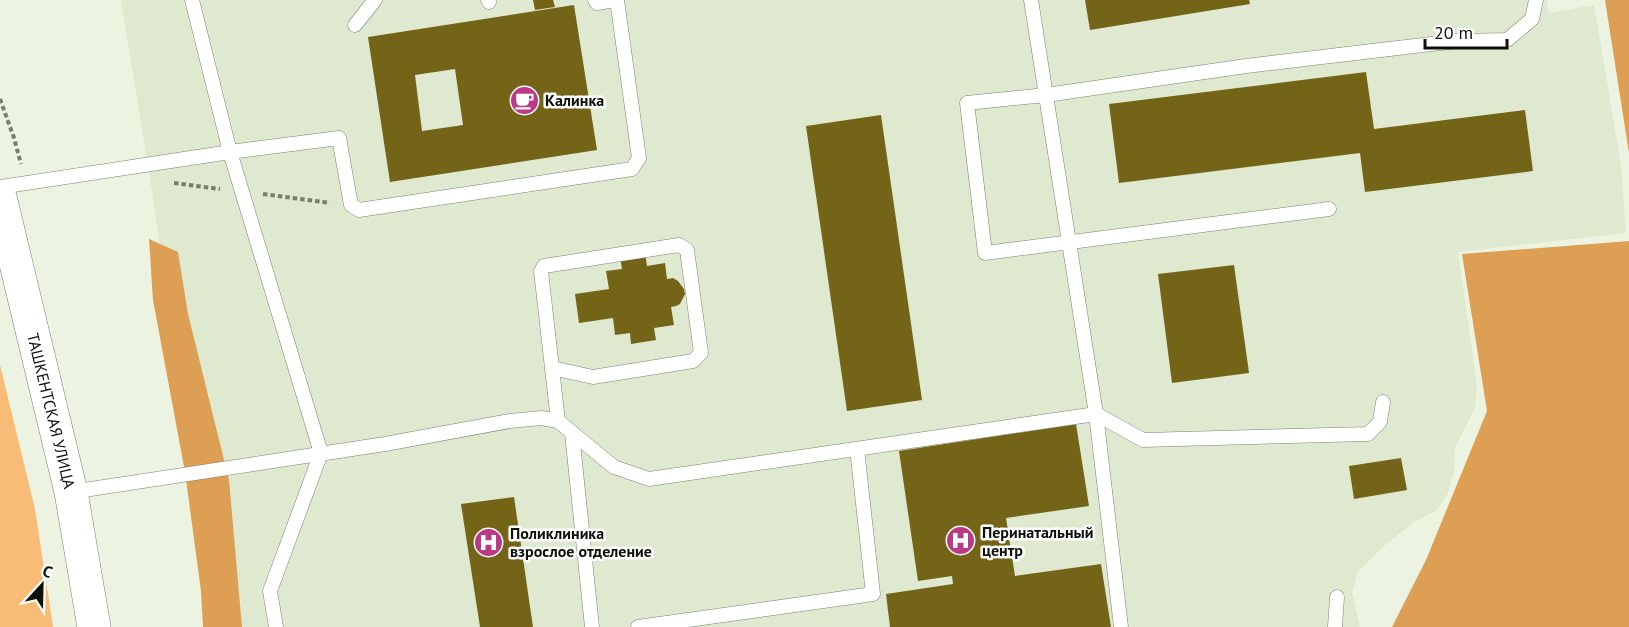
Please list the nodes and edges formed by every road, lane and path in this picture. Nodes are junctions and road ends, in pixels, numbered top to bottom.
1 (192, 0) edge
2 (375, 0) edge
3 (594, 0) edge
4 (616, 0) edge
5 (1031, 0) edge
6 (1536, 0) edge
7 (356, 25) dead end
8 (1046, 95) junction
9 (230, 152) junction
10 (163, 182) dead end
11 (0, 188) edge
12 (241, 191) junction
13 (0, 197) edge
14 (333, 203) dead end
15 (1329, 209) dead end
16 (1069, 243) junction
17 (552, 368) junction
18 (1383, 402) dead end
19 (1096, 414) junction
20 (558, 421) junction
21 (572, 433) junction
22 (857, 449) junction
23 (321, 453) junction
24 (71, 492) junction
25 (1337, 597) dead end
26 (94, 627) edge
27 (276, 627) edge
28 (592, 627) edge
29 (638, 627) edge
30 (1122, 627) edge
31 (1335, 627) edge

1 - 9 lane
2 - 7 lane
3 - 4 lane
4 - 9 lane
5 - 8 lane
6 - 8 lane
8 - 16 lane
8 - 16 lane
9 - 11 lane
9 - 12 lane
10 - 12 path
12 - 14 path
12 - 23 lane
13 - 24 main road, ТАШКЕНТСКАЯ УЛИЦА
15 - 16 lane
16 - 19 lane
17 - 17 lane
17 - 20 lane
18 - 19 lane
19 - 22 lane
19 - 30 lane
20 - 21 lane
20 - 23 lane
21 - 22 lane
21 - 28 lane
22 - 29 lane
23 - 24 lane
23 - 27 lane
24 - 26 main road, ТАШКЕНТСКАЯ УЛИЦА
25 - 31 lane

